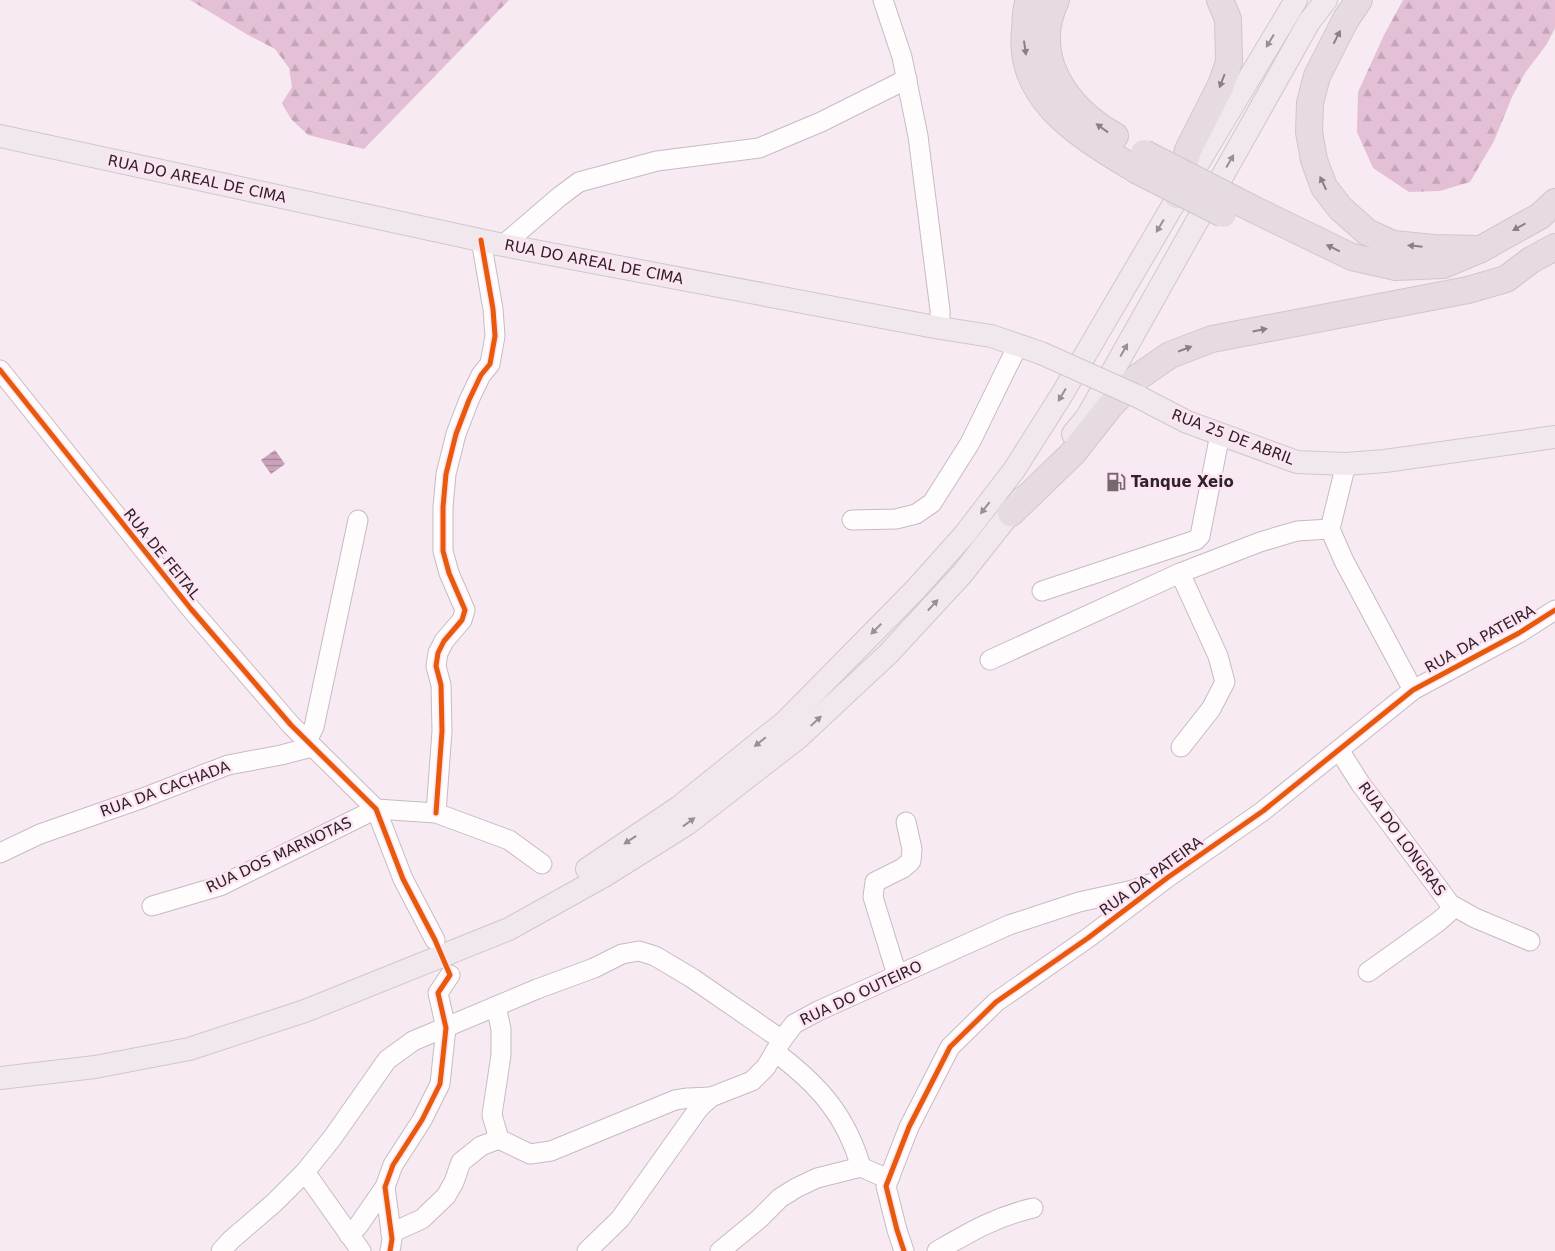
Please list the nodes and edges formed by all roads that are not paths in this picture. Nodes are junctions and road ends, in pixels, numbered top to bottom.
1 (883, 0) edge
2 (1029, 0) edge
3 (1056, 0) edge
4 (1220, 0) edge
5 (1296, 0) edge
6 (1326, 0) edge
7 (1359, 0) edge
8 (907, 79) junction
9 (0, 136) edge
10 (1140, 162) junction
11 (1176, 200) junction
12 (1555, 202) edge
13 (1250, 217) junction
14 (481, 240) junction
15 (504, 245) junction
16 (1555, 247) edge
17 (1481, 249) junction
18 (1531, 260) junction
19 (940, 328) junction
20 (1018, 345) junction
21 (1041, 353) joint
22 (0, 370) edge
23 (1220, 434) junction
24 (1555, 437) edge
25 (1346, 464) junction
26 (1011, 513) junction
27 (358, 520) dead end
28 (852, 520) dead end
29 (1330, 529) junction
30 (1180, 573) junction
31 (1042, 591) dead end
32 (1555, 610) edge
33 (990, 660) dead end
34 (1413, 690) junction
35 (309, 744) junction
36 (1181, 746) dead end
37 (1339, 750) junction
38 (376, 809) junction
39 (436, 813) junction
40 (906, 822) dead end
41 (0, 853) edge
42 (542, 864) dead end
43 (1167, 878) junction
44 (152, 906) dead end
45 (1454, 907) junction
46 (436, 940) dead end
47 (1530, 941) dead end
48 (405, 972) junction
49 (1368, 972) dead end
50 (450, 975) dead end
51 (897, 975) junction
52 (496, 1006) junction
53 (446, 1028) junction
54 (778, 1046) junction
55 (0, 1078) edge
56 (711, 1097) junction
57 (499, 1139) junction
58 (861, 1167) junction
59 (305, 1172) junction
60 (890, 1177) junction
61 (385, 1187) junction
62 (1033, 1208) dead end
63 (349, 1235) junction
64 (391, 1242) edge
65 (221, 1251) edge
66 (361, 1251) edge
67 (587, 1251) edge
68 (720, 1251) edge
69 (904, 1251) edge
70 (937, 1251) edge

1 - 8 street
2 -> 10 highway
10 -> 3 highway
4 -> 11 highway
5 -> 11 main road
26 -> 6 main road
17 -> 7 highway
8 - 15 street
8 - 19 street
9 - 14 main road, RUA DO AREAL DE CIMA
10 - 13 highway, bridge
11 -> 48 main road
12 -> 17 highway
17 -> 13 highway
13 - 18 highway
14 - 15 main road, RUA DO AREAL DE CIMA
14 - 39 street
15 - 19 main road, RUA DO AREAL DE CIMA
16 - 18 highway
26 -> 18 highway
19 - 20 main road, RUA DO AREAL DE CIMA
20 - 21 main road, RUA DO AREAL DE CIMA
20 - 28 street
21 - 23 main road, RUA 25 DE ABRIL, bridge
22 - 35 street, RUA DE FEITAL
23 - 25 main road, RUA 25 DE ABRIL
23 - 31 street
24 - 25 main road, RUA 25 DE ABRIL
25 - 29 street
48 -> 26 main road
27 - 35 street
29 - 30 street
29 - 34 street
30 - 33 street
30 - 36 street
32 - 34 street, RUA DA PATEIRA
34 - 37 street, RUA DA PATEIRA
35 - 38 street
35 - 41 street, RUA DA CACHADA
37 - 43 street, RUA DA PATEIRA
37 - 45 street, RUA DO LONGRAS
38 - 39 street
38 - 44 street, RUA DOS MARNOTAS
38 - 46 street
39 - 42 street
40 - 51 street
43 - 51 street, RUA DO OUTEIRO
43 - 60 street, RUA DA PATEIRA
45 - 47 street, RUA DO LONGRAS
45 - 49 street
48 - 55 main road
50 - 53 street
51 - 54 street, RUA DO OUTEIRO
52 - 53 street
52 - 54 street
52 - 57 street
53 - 59 street
53 - 61 street
54 - 56 street, RUA DO OUTEIRO
54 - 58 street
56 - 57 street
56 - 67 street, RUA DO OUTEIRO
57 - 64 street
58 - 60 street
58 - 68 street
59 - 63 street
59 - 65 street
60 - 69 street, RUA DA PATEIRA
61 - 63 street
61 - 64 street
62 - 70 street
63 - 66 street

